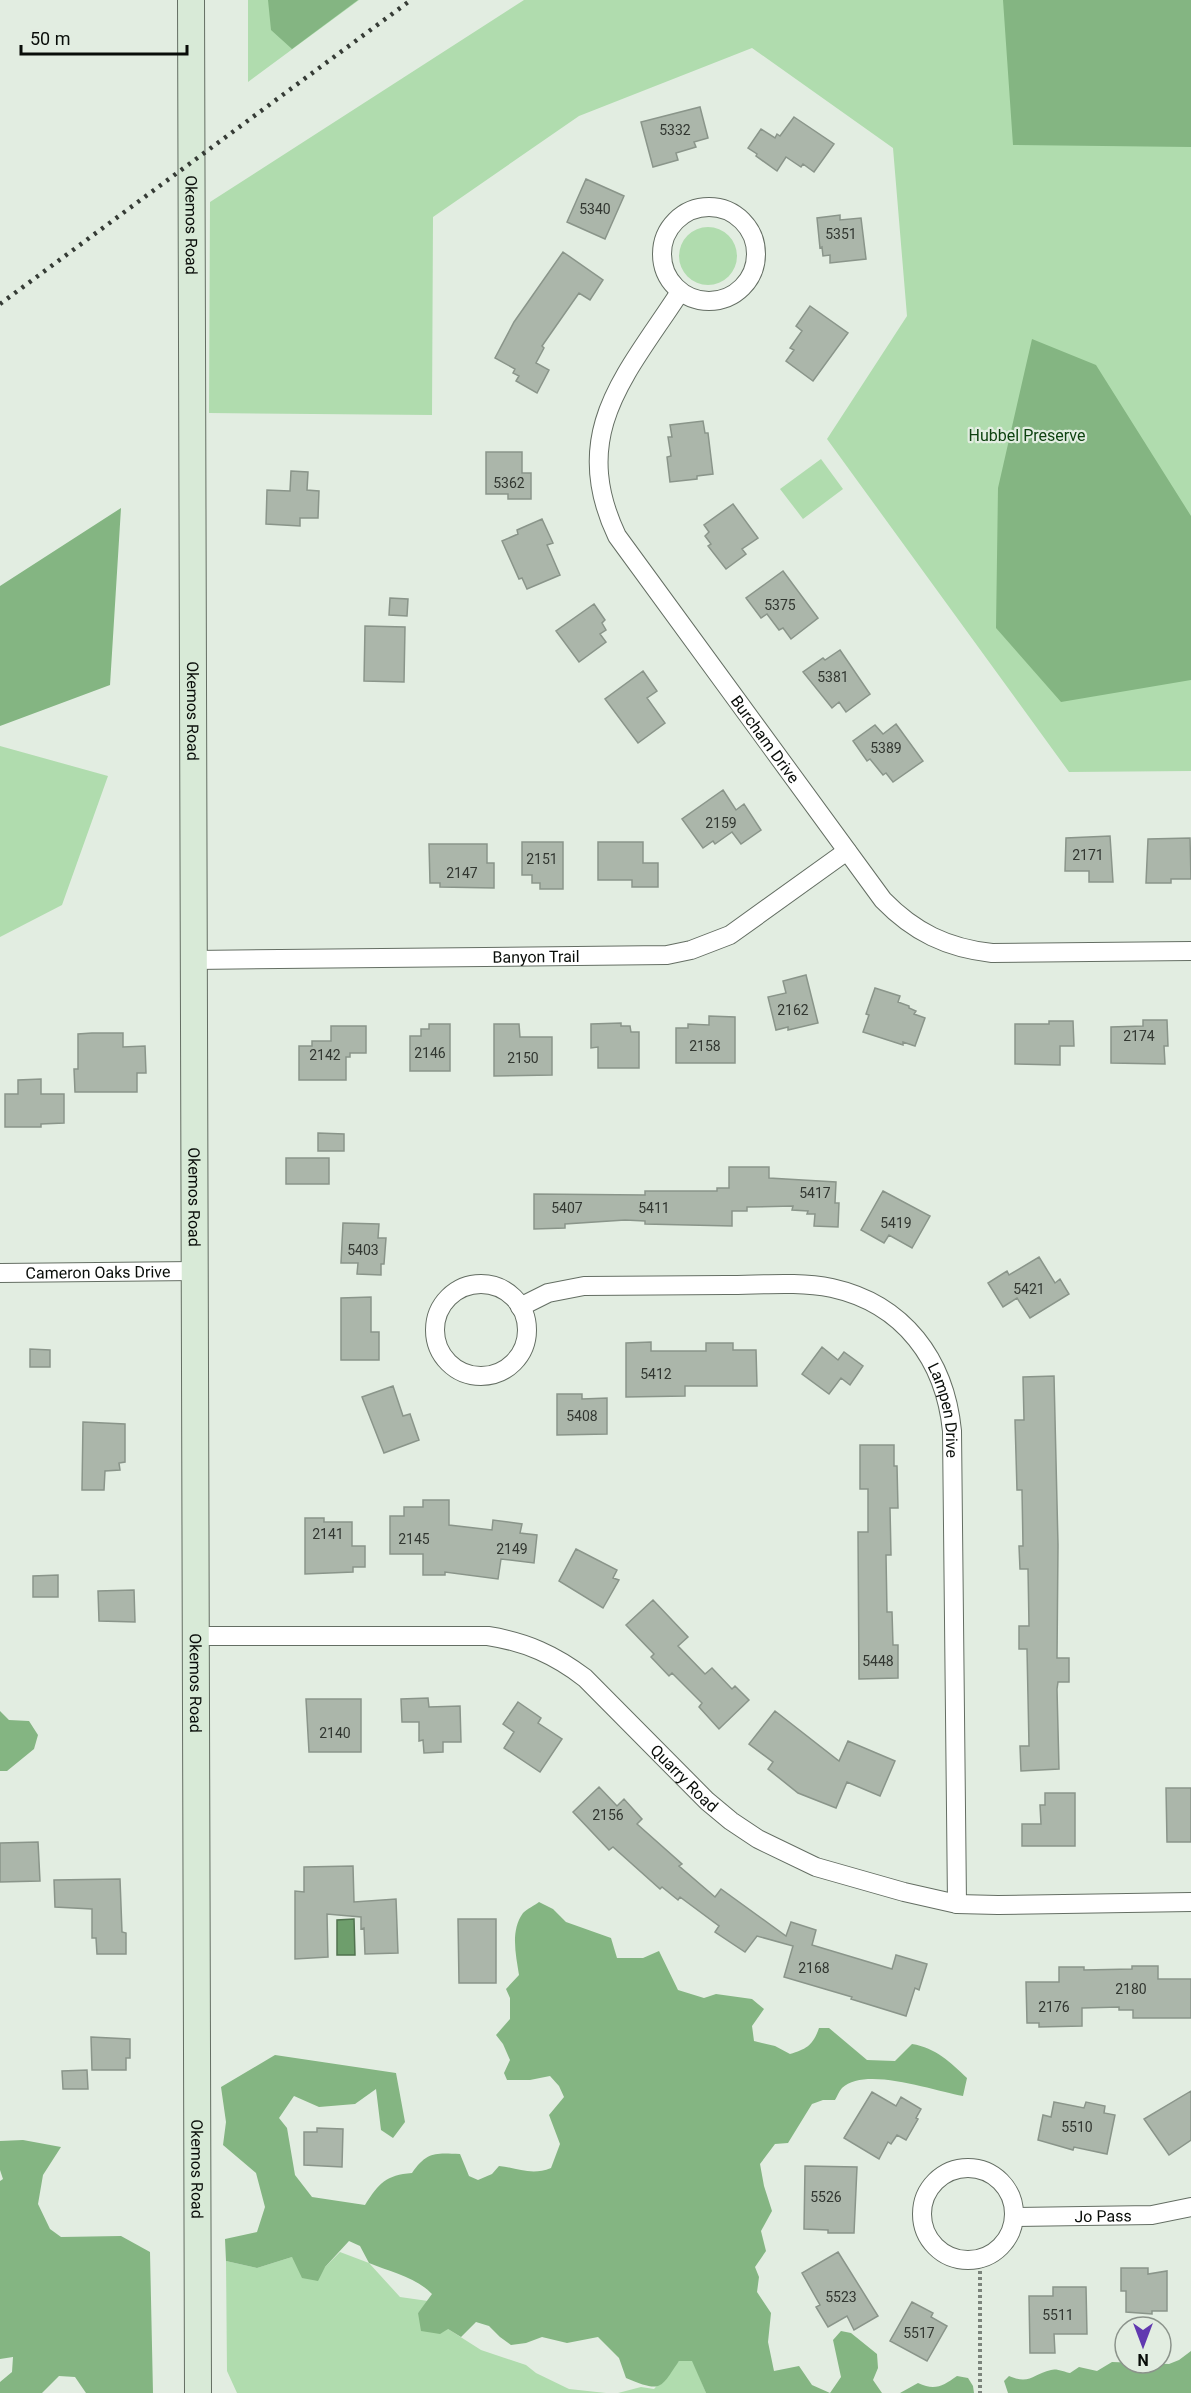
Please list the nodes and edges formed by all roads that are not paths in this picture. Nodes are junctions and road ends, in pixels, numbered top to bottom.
1 (191, 0) edge
2 (680, 292) junction
3 (847, 851) junction
4 (1191, 951) edge
5 (194, 960) junction
6 (195, 1272) junction
7 (0, 1273) edge
8 (520, 1307) junction
9 (196, 1636) junction
10 (1191, 1902) edge
11 (957, 1904) junction
12 (1191, 2207) edge
13 (1015, 2217) junction
14 (198, 2393) edge

1 - 5 street, Okemos Road
2 - 2 street
2 - 3 street, Burcham Drive
3 - 4 street, Burcham Drive
3 - 5 street, Banyon Trail
5 - 6 street, Okemos Road
6 - 7 street, Cameron Oaks Drive
6 - 9 street, Okemos Road
8 - 8 street
8 - 11 street, Lampen Drive
9 - 11 street, Quarry Road
9 - 14 street, Okemos Road
10 - 11 street, Quarry Road
12 - 13 street, Jo Pass
13 - 13 street

